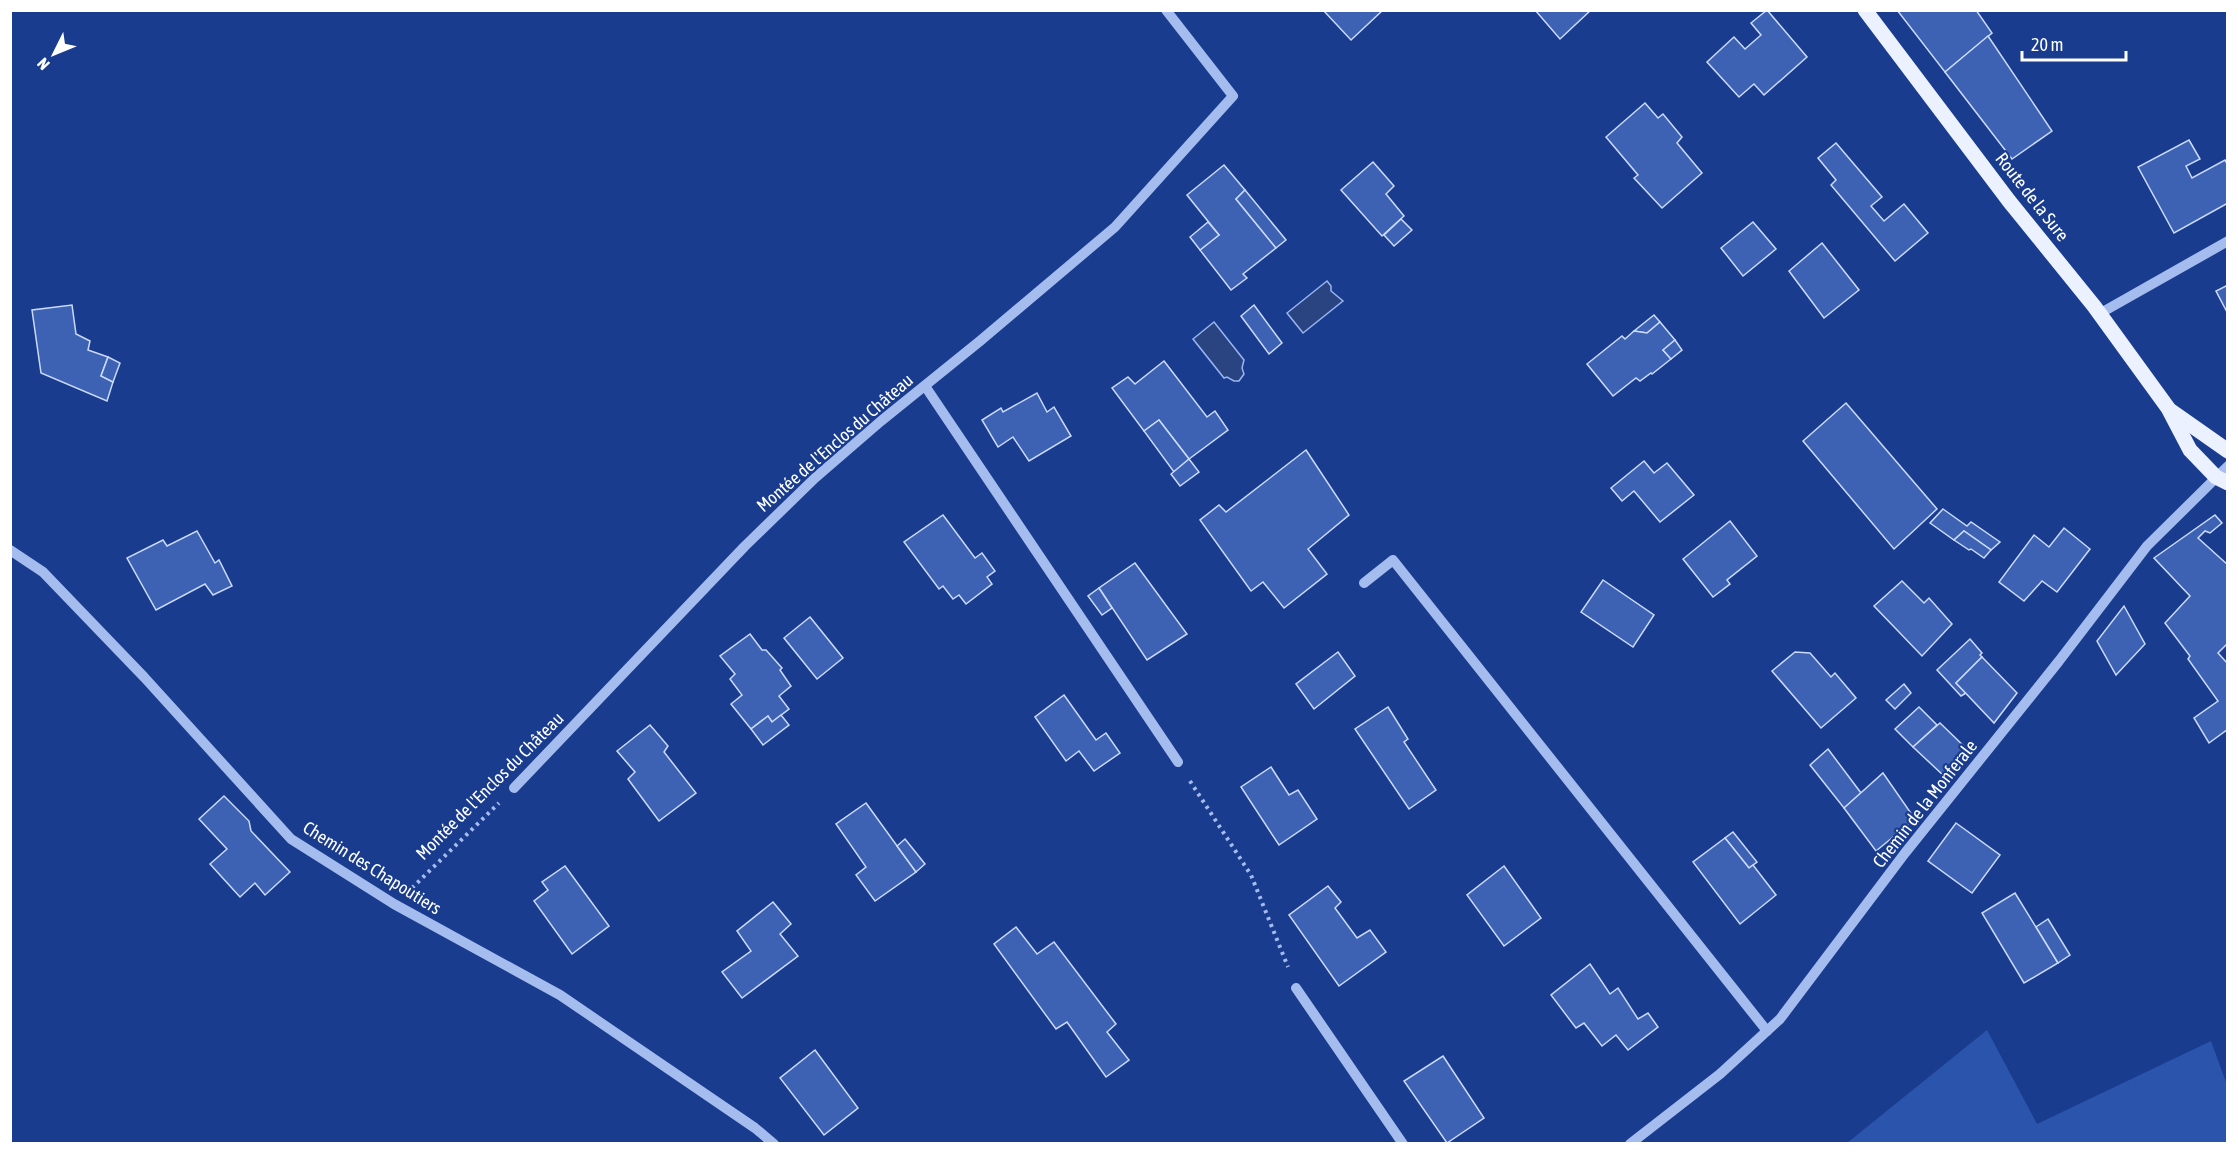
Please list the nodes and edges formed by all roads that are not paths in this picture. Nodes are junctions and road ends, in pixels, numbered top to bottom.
1 (1166, 10) edge
2 (1865, 10) edge
3 (2228, 241) edge
4 (2099, 314) junction
5 (925, 386) junction
6 (2168, 408) junction
7 (2228, 451) edge
8 (2228, 466) edge
9 (2222, 480) edge
10 (10, 550) edge
11 (1364, 584) dead end
12 (1178, 762) road end
13 (514, 788) road end
14 (1296, 988) road end
15 (1767, 1031) junction
16 (774, 1143) edge
17 (1403, 1143) edge
18 (1630, 1143) edge

1 - 5 street, Montée de l'Enclos du Château
2 - 4 main road, Route de la Sure
3 - 4 street
4 - 6 main road, Route de la Sure
5 - 12 street
5 - 13 street, Montée de l'Enclos du Château
6 - 7 main road, Route de la Sure
6 - 9 main road, Route de la Sure
8 - 9 street, Chemin de la Monferale
9 - 15 street, Chemin de la Monferale
10 - 16 street, Chemin des Chapoutiers
11 - 15 street
14 - 17 street
15 - 18 street, Chemin de la Monferale

